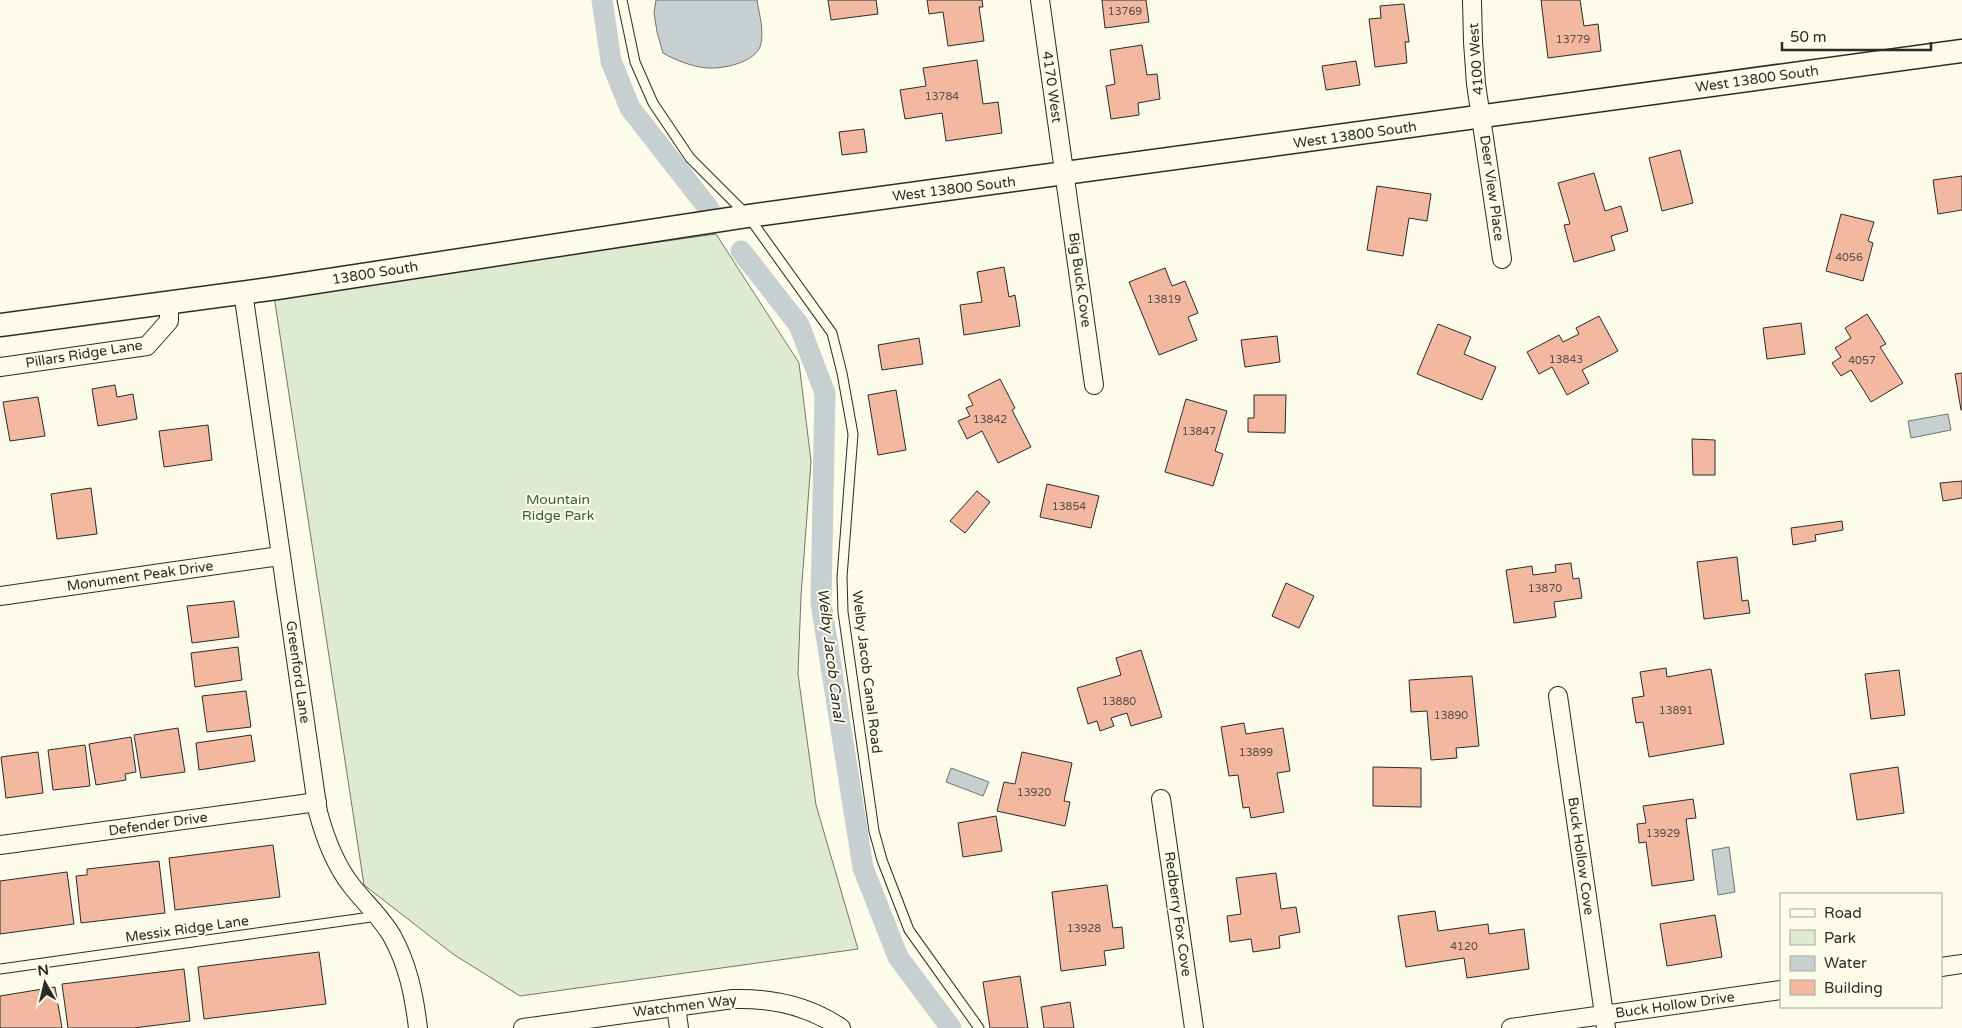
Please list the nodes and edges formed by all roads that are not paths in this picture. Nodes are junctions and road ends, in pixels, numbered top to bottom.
1 (622, 0) edge
2 (1040, 0) edge
3 (1472, 0) edge
4 (1962, 51) edge
5 (1482, 117) junction
6 (1065, 174) junction
7 (748, 216) junction
8 (1502, 258) dead end
9 (243, 292) junction
10 (169, 302) junction
11 (0, 325) edge
12 (0, 367) edge
13 (1094, 385) dead end
14 (280, 556) junction
15 (0, 596) edge
16 (1558, 696) dead end
17 (1161, 799) dead end
18 (317, 802) junction
19 (0, 845) edge
20 (378, 916) junction
21 (1962, 964) edge
22 (1942, 967) edge
23 (0, 969) edge
24 (1780, 990) edge
25 (676, 1007) junction
26 (1605, 1021) edge
27 (418, 1028) edge
28 (523, 1028) edge
29 (679, 1028) edge
30 (841, 1028) edge
31 (979, 1028) edge
32 (1194, 1028) edge
33 (1511, 1028) edge

1 - 7 lane, Welby Jacob Canal Road
2 - 6 street, 4170 West
3 - 5 street, 4100 West
4 - 5 street, West 13800 South
5 - 6 street, West 13800 South
5 - 8 street, Deer View Place
6 - 7 street, West 13800 South
6 - 13 street, Big Buck Cove
7 - 9 street, 13800 South
7 - 31 lane, Welby Jacob Canal Road
9 - 10 street, 13800 South
9 - 14 street, Greenford Lane
10 - 11 street, 13800 South
10 - 12 street, Pillars Ridge Lane
14 - 15 street, Monument Peak Drive
14 - 18 street, Greenford Lane
16 - 26 street, Buck Hollow Cove
17 - 32 street, Redberry Fox Cove
18 - 19 street, Defender Drive
18 - 20 street, Greenford Lane
20 - 23 lane, Messix Ridge Lane
20 - 27 street, Greenford Lane
21 - 22 street
24 - 26 street, Buck Hollow Drive
25 - 28 street, Watchmen Way
25 - 29 street
25 - 30 street, Watchmen Way
26 - 33 street, Buck Hollow Drive

